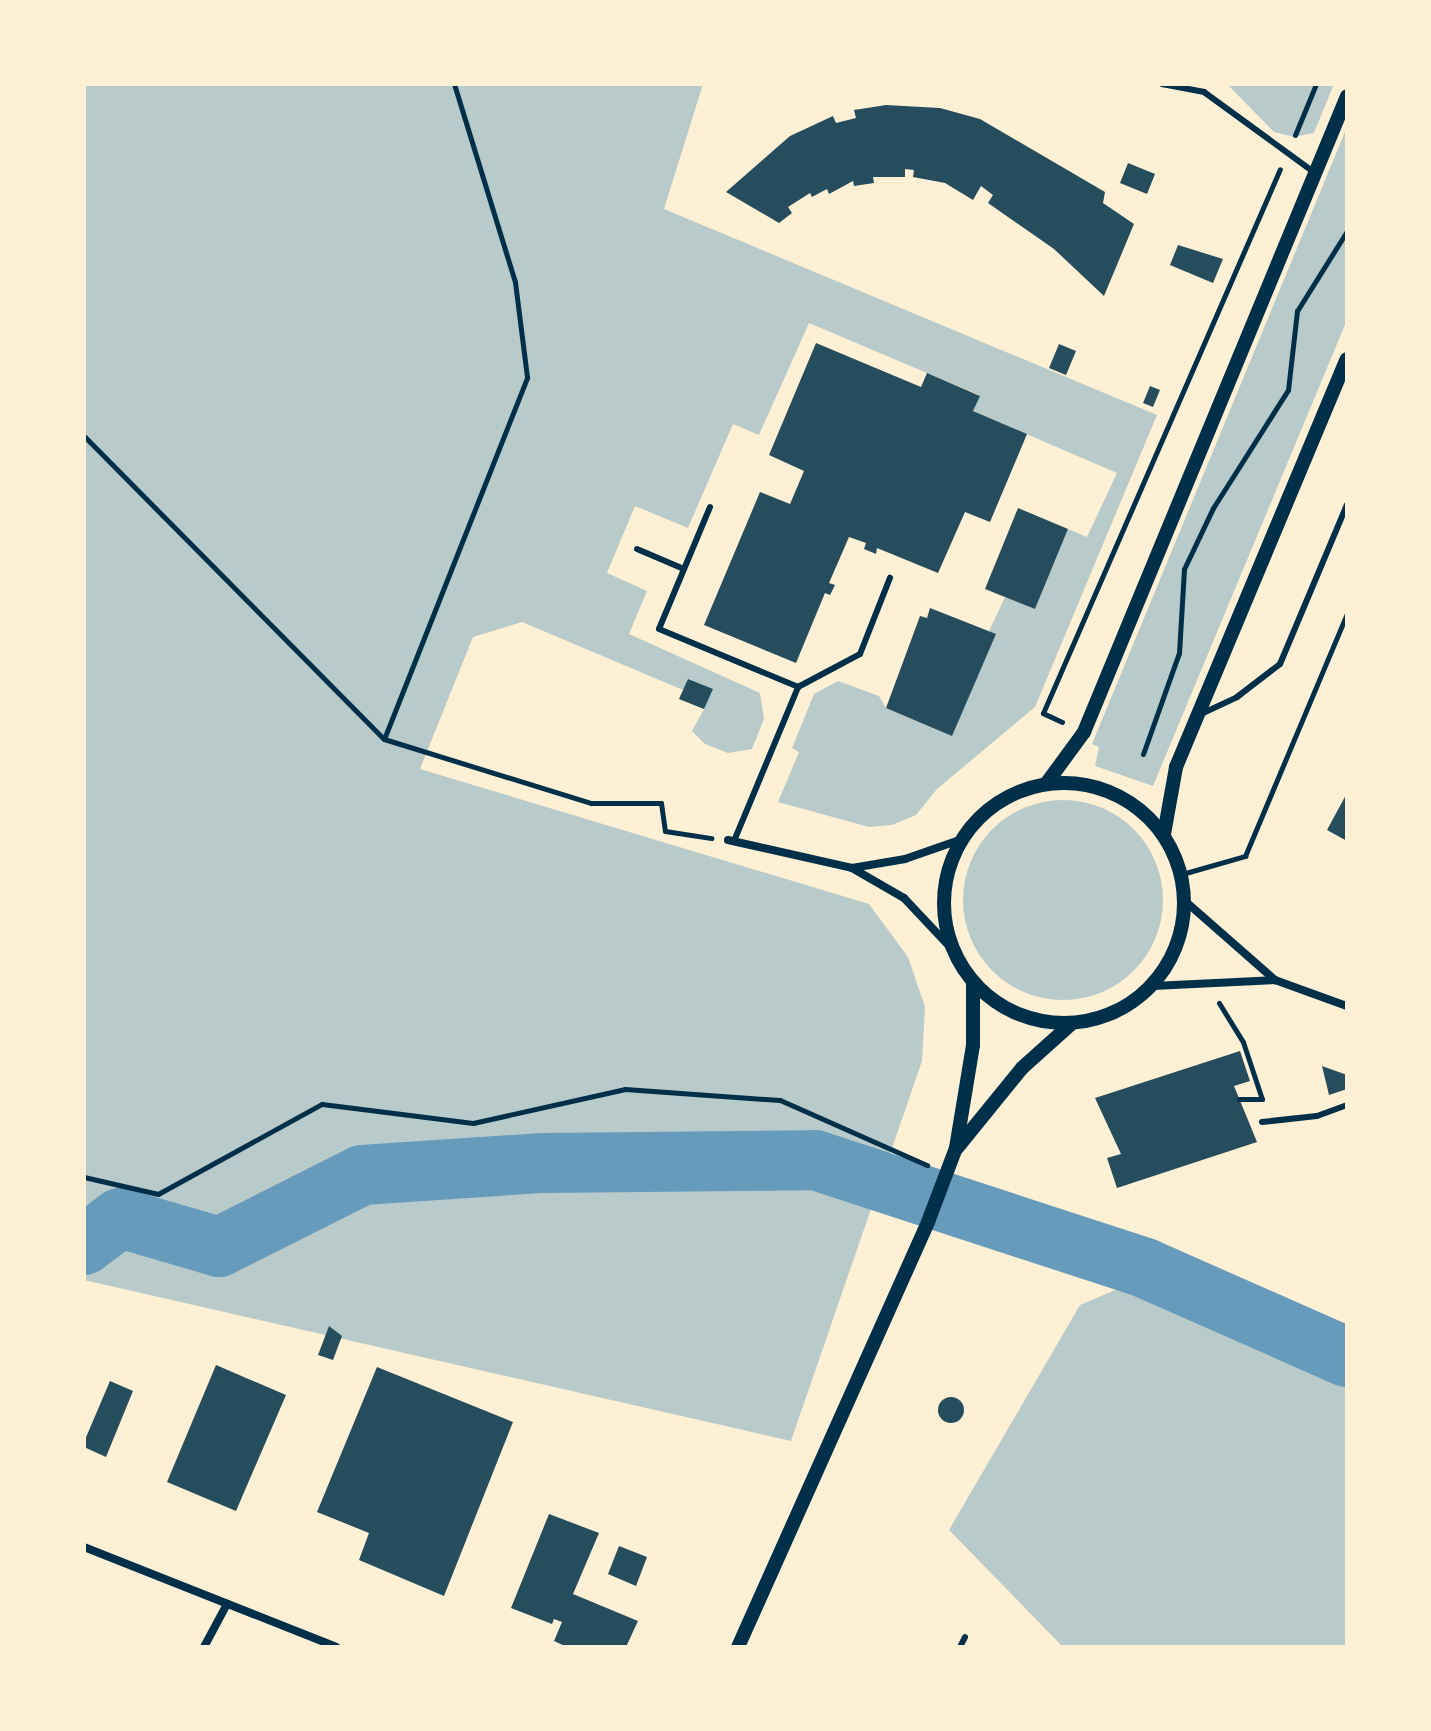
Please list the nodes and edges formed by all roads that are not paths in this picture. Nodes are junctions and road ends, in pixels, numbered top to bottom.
1 (1162, 84) edge
2 (1347, 96) edge
3 (1315, 173) junction
4 (1347, 359) edge
5 (1347, 505) edge
6 (710, 507) dead end
7 (637, 549) dead end
8 (684, 569) junction
9 (890, 578) dead end
10 (798, 687) junction
11 (1198, 715) junction
12 (1046, 784) junction
13 (1164, 834) junction
14 (962, 839) junction
15 (731, 840) joint
16 (852, 868) junction
17 (1185, 901) junction
18 (952, 949) junction
19 (1275, 980) junction
20 (973, 983) junction
21 (1153, 986) junction
22 (1347, 1006) edge
23 (1071, 1024) junction
24 (1347, 1105) edge
25 (1262, 1122) dead end
26 (956, 1148) junction
27 (84, 1547) edge
28 (227, 1604) junction
29 (965, 1637) dead end
30 (204, 1647) edge
31 (336, 1647) edge
32 (738, 1647) edge
33 (960, 1647) edge

1 - 3 lane
2 - 3 street
3 - 12 street
4 - 11 street
5 - 11 lane
6 - 8 lane
7 - 8 lane
8 - 10 lane
9 - 10 lane
10 - 15 lane
11 - 13 street
12 - 13 street
12 - 14 street
13 - 17 street
14 - 16 street
14 - 18 street
15 - 16 street
16 - 18 street
17 - 19 street
17 - 21 street
18 - 20 street
19 - 21 street
19 - 22 street
20 - 23 street
20 - 26 street
21 - 23 street
23 - 26 street
24 - 25 lane
26 - 32 street
27 - 28 street
28 - 30 street
28 - 31 street
29 - 33 lane

